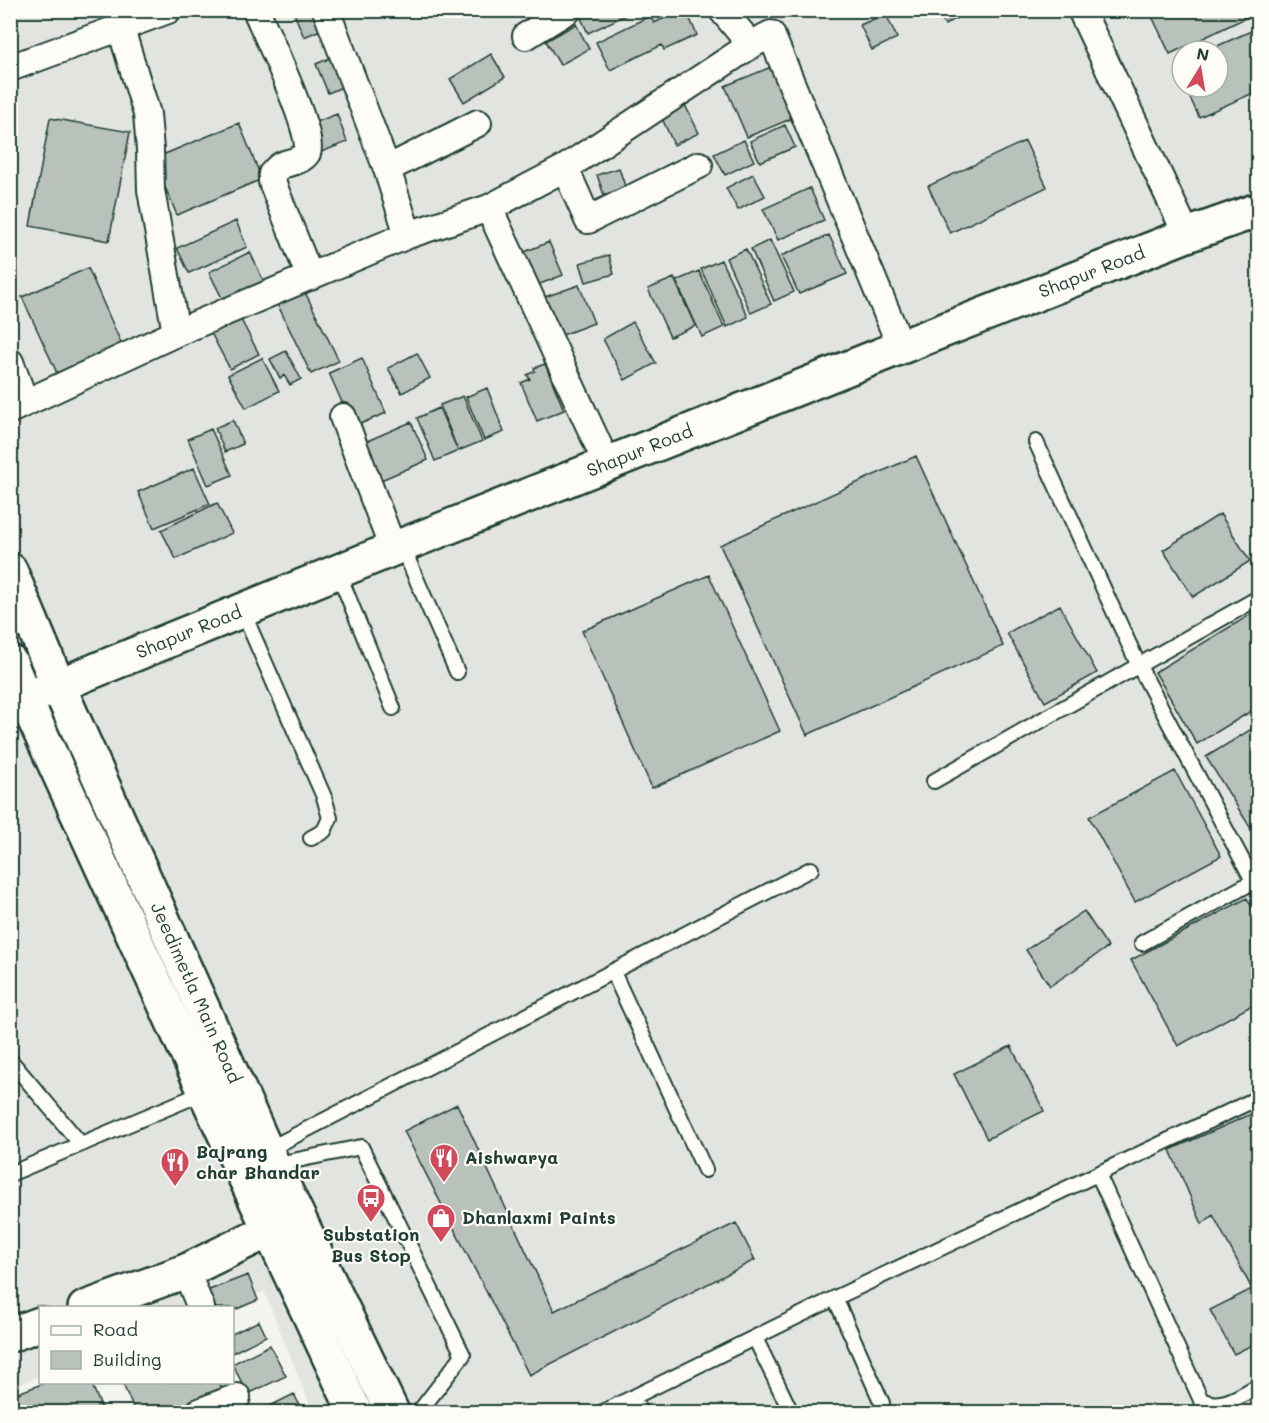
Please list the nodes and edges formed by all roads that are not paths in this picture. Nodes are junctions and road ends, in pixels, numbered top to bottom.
1 (168, 10) edge
2 (256, 10) edge
3 (326, 10) edge
4 (568, 10) edge
5 (722, 10) edge
6 (1081, 10) edge
7 (121, 29) junction
8 (526, 36) dead end
9 (751, 45) junction
10 (10, 68) edge
11 (478, 123) dead end
12 (699, 165) dead end
13 (565, 168) junction
14 (387, 170) junction
15 (489, 208) junction
16 (1258, 210) edge
17 (408, 235) junction
18 (1187, 235) junction
19 (310, 277) junction
20 (176, 333) junction
21 (901, 347) junction
22 (10, 362) edge
23 (18, 407) edge
24 (343, 417) dead end
25 (1036, 442) dead end
26 (607, 464) junction
27 (398, 548) junction
28 (10, 570) edge
29 (338, 572) junction
30 (1258, 598) edge
31 (242, 610) junction
32 (10, 662) edge
33 (1139, 666) junction
34 (457, 672) dead end
35 (58, 685) junction
36 (25, 699) junction
37 (393, 708) dead end
38 (934, 781) dead end
39 (311, 838) dead end
40 (811, 869) dead end
41 (1257, 883) edge
42 (1142, 943) dead end
43 (613, 972) junction
44 (10, 1060) edge
45 (205, 1092) junction
46 (1258, 1098) edge
47 (80, 1143) junction
48 (270, 1158) junction
49 (705, 1170) dead end
50 (10, 1174) edge
51 (1098, 1174) junction
52 (284, 1223) junction
53 (186, 1270) junction
54 (835, 1298) junction
55 (91, 1306) edge
56 (200, 1306) edge
57 (39, 1324) edge
58 (10, 1335) edge
59 (755, 1338) junction
60 (1258, 1386) edge
61 (237, 1397) edge
62 (633, 1398) junction
63 (882, 1403) dead end
64 (199, 1413) edge
65 (356, 1413) edge
66 (392, 1413) edge
67 (419, 1413) edge
68 (603, 1413) edge
69 (640, 1413) edge
70 (791, 1413) edge

1 - 7 street
2 - 19 street
3 - 14 street
4 - 8 street
5 - 9 street
6 - 18 street
7 - 10 street
7 - 20 street
9 - 13 street
9 - 21 street
11 - 14 street
12 - 13 street
13 - 15 street
14 - 17 street
15 - 17 street
15 - 26 street
16 - 18 main road, Shapur Road
17 - 19 street
18 - 21 main road, Shapur Road
19 - 20 street
20 - 23 street
21 - 26 main road, Shapur Road
22 - 23 street
24 - 27 street
25 - 33 lane
26 - 27 main road, Shapur Road
27 - 29 main road, Shapur Road
27 - 34 lane
28 - 35 main road, Jeedimetla Main Road
29 - 31 main road, Shapur Road
29 - 37 lane
30 - 33 lane
31 - 35 main road, Shapur Road
31 - 39 lane
32 - 36 main road, Jeedimetla Main Road
33 - 38 lane
33 - 41 lane
35 - 36 main road, Shapur Road
35 - 48 main road, Jeedimetla Main Road
36 - 45 main road, Jeedimetla Main Road
40 - 43 lane
41 - 42 lane
43 - 48 lane
43 - 49 lane
44 - 47 lane
45 - 47 lane
45 - 52 main road, Jeedimetla Main Road
46 - 51 lane
47 - 50 lane
48 - 52 main road, Jeedimetla Main Road
48 - 67 lane
51 - 54 lane
51 - 60 lane
52 - 53 main road
52 - 65 main road, Jeedimetla Main Road
52 - 66 main road, Jeedimetla Main Road
53 - 55 main road
53 - 56 street
54 - 59 lane
54 - 63 lane
57 - 58 main road
59 - 62 lane
59 - 70 lane
61 - 64 street
62 - 68 lane
62 - 69 lane

